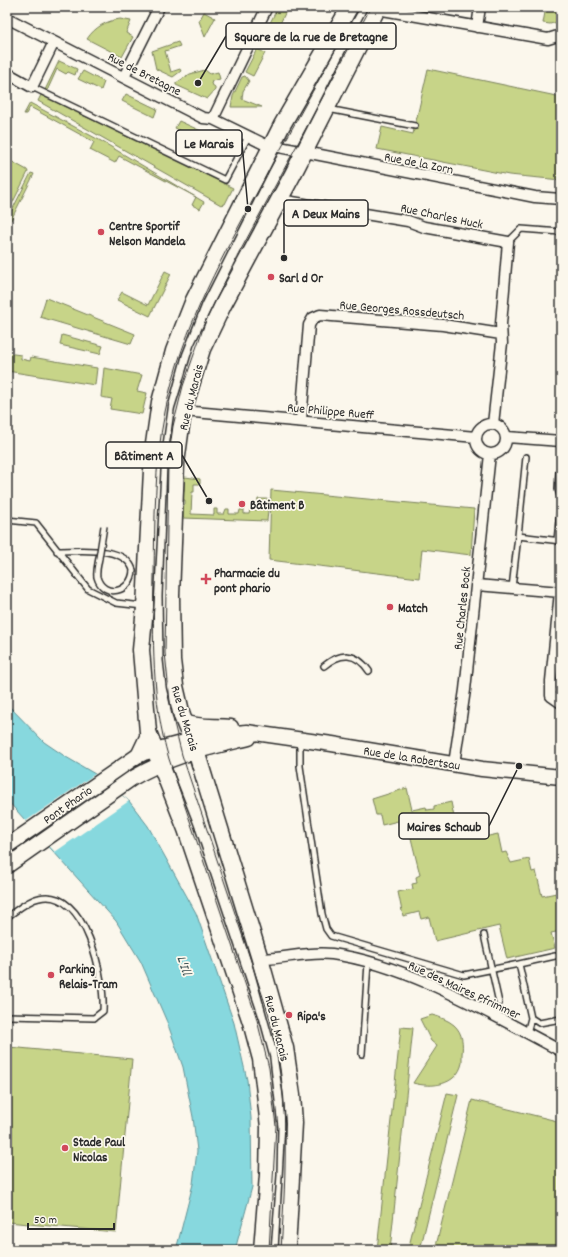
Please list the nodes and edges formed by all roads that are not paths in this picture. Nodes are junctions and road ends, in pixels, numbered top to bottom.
1 (159, 7) edge
2 (268, 7) edge
3 (350, 7) edge
4 (480, 7) edge
5 (377, 8) edge
6 (7, 18) edge
7 (477, 27) junction
8 (561, 35) edge
9 (54, 42) junction
10 (7, 73) edge
11 (124, 77) junction
12 (32, 87) junction
13 (327, 108) junction
14 (213, 119) junction
15 (415, 126) dead end
16 (248, 137) junction
17 (272, 144) junction
18 (304, 152) junction
19 (561, 199) edge
20 (280, 200) junction
21 (561, 232) edge
22 (508, 242) junction
23 (501, 334) junction
24 (183, 411) junction
25 (300, 420) junction
26 (492, 424) junction
27 (476, 436) junction
28 (507, 437) junction
29 (561, 441) edge
30 (490, 454) junction
31 (526, 456) dead end
32 (559, 472) dead end
33 (7, 520) edge
34 (104, 526) dead end
35 (518, 536) junction
36 (559, 541) edge
37 (57, 551) junction
38 (477, 585) junction
39 (512, 588) junction
40 (561, 592) edge
41 (146, 607) junction
42 (324, 666) dead end
43 (369, 671) dead end
44 (561, 703) edge
45 (185, 722) junction
46 (247, 732) junction
47 (263, 735) junction
48 (300, 740) junction
49 (194, 745) junction
50 (151, 756) junction
51 (454, 764) junction
52 (561, 777) edge
53 (11, 843) edge
54 (7, 866) edge
55 (7, 917) edge
56 (484, 935) dead end
57 (555, 956) dead end
58 (260, 960) junction
59 (368, 963) junction
60 (519, 964) junction
61 (492, 970) junction
62 (499, 1003) dead end
63 (7, 1016) edge
64 (531, 1018) junction
65 (561, 1018) edge
66 (527, 1033) junction
67 (561, 1051) edge
68 (362, 1054) dead end
69 (262, 1250) edge
70 (287, 1250) edge

1 - 11 street
2 - 14 street
3 - 17 main road, Rue du Marais
4 - 7 street
5 - 7 street
5 - 13 main road, Rue du Marais
6 - 9 street, Rue de Bretagne
7 - 8 street
9 - 11 street, Rue de Bretagne
9 - 12 street
10 - 12 street
11 - 14 street, Rue de Bretagne
12 - 16 lane
13 - 15 lane
13 - 18 main road, Rue du Marais
14 - 16 street, Rue de Bretagne
16 - 17 street, Rue de Bretagne
17 - 18 street, Rue de la Zorn
17 - 41 main road, Rue du Marais
18 - 19 street, Rue de la Zorn
18 - 20 main road, Rue du Marais
20 - 22 street, Rue Charles Huck
20 - 24 main road, Rue du Marais
21 - 22 lane
22 - 23 street
23 - 25 street, Rue Georges Rossdeutsch
23 - 26 street
24 - 25 street, Rue Philippe Rueff
24 - 45 main road, Rue du Marais
25 - 27 street, Rue Philippe Rueff
26 - 27 street
26 - 28 street
27 - 30 street
28 - 29 street
28 - 30 street
30 - 38 street, Rue Charles Bock
31 - 35 lane
32 - 36 lane
33 - 37 lane
34 - 37 lane, bridge
35 - 36 lane
35 - 39 lane
37 - 41 lane
38 - 39 street
38 - 51 street, Rue Charles Bock
39 - 40 street
40 - 44 street
41 - 50 main road, Rue du Marais
42 - 43 lane
45 - 46 main road, Rue de la Robertsau
45 - 49 main road, Rue du Marais
46 - 47 main road, Rue de la Robertsau
46 - 49 main road, Rue de la Robertsau
47 - 48 main road, Rue de la Robertsau
47 - 49 main road, Rue de la Robertsau
48 - 51 main road, Rue de la Robertsau
48 - 61 lane
49 - 50 main road
49 - 58 main road, Rue du Marais
50 - 53 main road, Pont Phario
50 - 54 main road, Pont Phario
50 - 69 main road, Rue du Marais
51 - 52 main road, Rue de la Robertsau
55 - 63 lane
56 - 61 lane
57 - 60 lane
58 - 59 street, Rue des Maires Pfrimmer
58 - 70 main road, Rue du Marais
59 - 66 street, Rue des Maires Pfrimmer
59 - 68 lane
60 - 61 lane
60 - 64 lane
61 - 62 lane
64 - 65 lane
64 - 66 lane
66 - 67 street, Rue des Maires Pfrimmer

